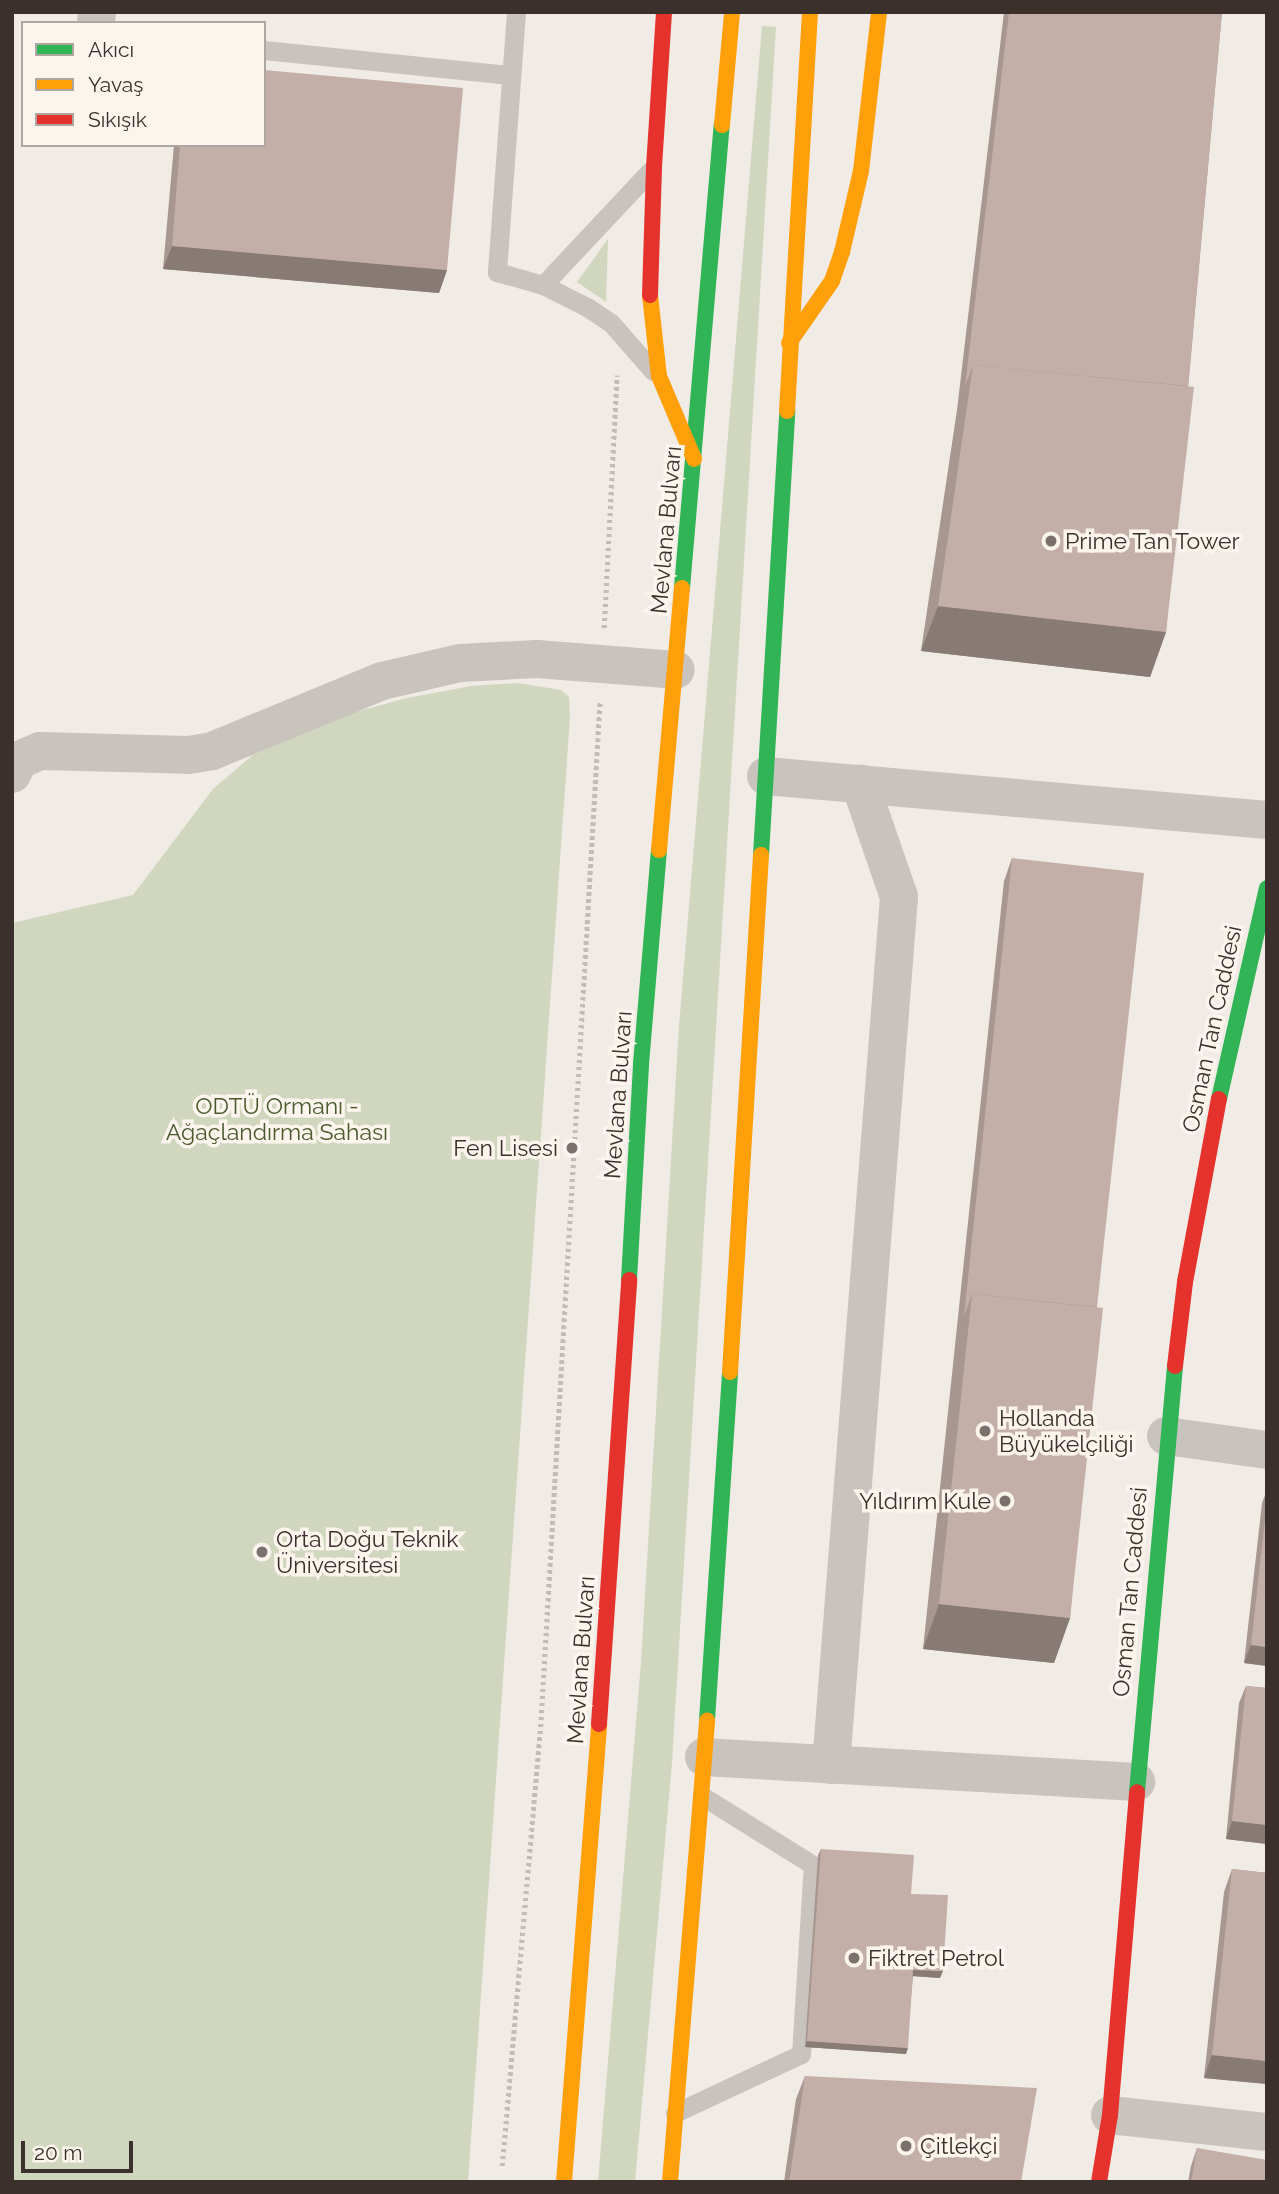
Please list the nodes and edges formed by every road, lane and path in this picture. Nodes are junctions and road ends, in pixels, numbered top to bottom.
1 (516, 12) edge
2 (664, 12) edge
3 (732, 12) edge
4 (810, 12) edge
5 (879, 12) edge
6 (266, 50) edge
7 (511, 75) junction
8 (654, 167) junction
9 (543, 285) junction
10 (619, 333) junction
11 (789, 343) junction
12 (659, 376) junction
13 (695, 461) junction
14 (602, 665) junction
15 (676, 670) junction
16 (12, 774) edge
17 (766, 776) junction
18 (860, 784) junction
19 (1267, 820) edge
20 (1267, 888) edge
21 (1166, 1436) junction
22 (1267, 1450) edge
23 (704, 1757) junction
24 (831, 1765) junction
25 (1136, 1782) junction
26 (702, 1796) junction
27 (675, 2113) junction
28 (1110, 2115) junction
29 (1267, 2132) edge
30 (502, 2166) dead end
31 (564, 2182) edge
32 (670, 2182) edge
33 (1100, 2182) edge

1 - 7 lane
2 - 8 main road
3 - 13 main road, Mevlana Bulvarı
4 - 11 main road
5 - 11 main road
6 - 7 lane
7 - 9 lane
8 - 9 lane
8 - 12 main road
9 - 10 lane
10 - 12 lane
10 - 14 path
11 - 17 main road
12 - 13 main road
13 - 15 main road, Mevlana Bulvarı
14 - 15 street
14 - 16 street
14 - 30 path
15 - 31 main road, Mevlana Bulvarı
17 - 18 street
17 - 23 main road
18 - 19 street
18 - 24 street
20 - 21 main road, Osman Tan Caddesi
21 - 22 street
21 - 25 main road, Osman Tan Caddesi
23 - 24 street
23 - 26 main road
24 - 25 street
25 - 28 main road, Osman Tan Caddesi
26 - 27 main road
26 - 27 lane
27 - 32 main road
28 - 29 street
28 - 33 main road, Osman Tan Caddesi

